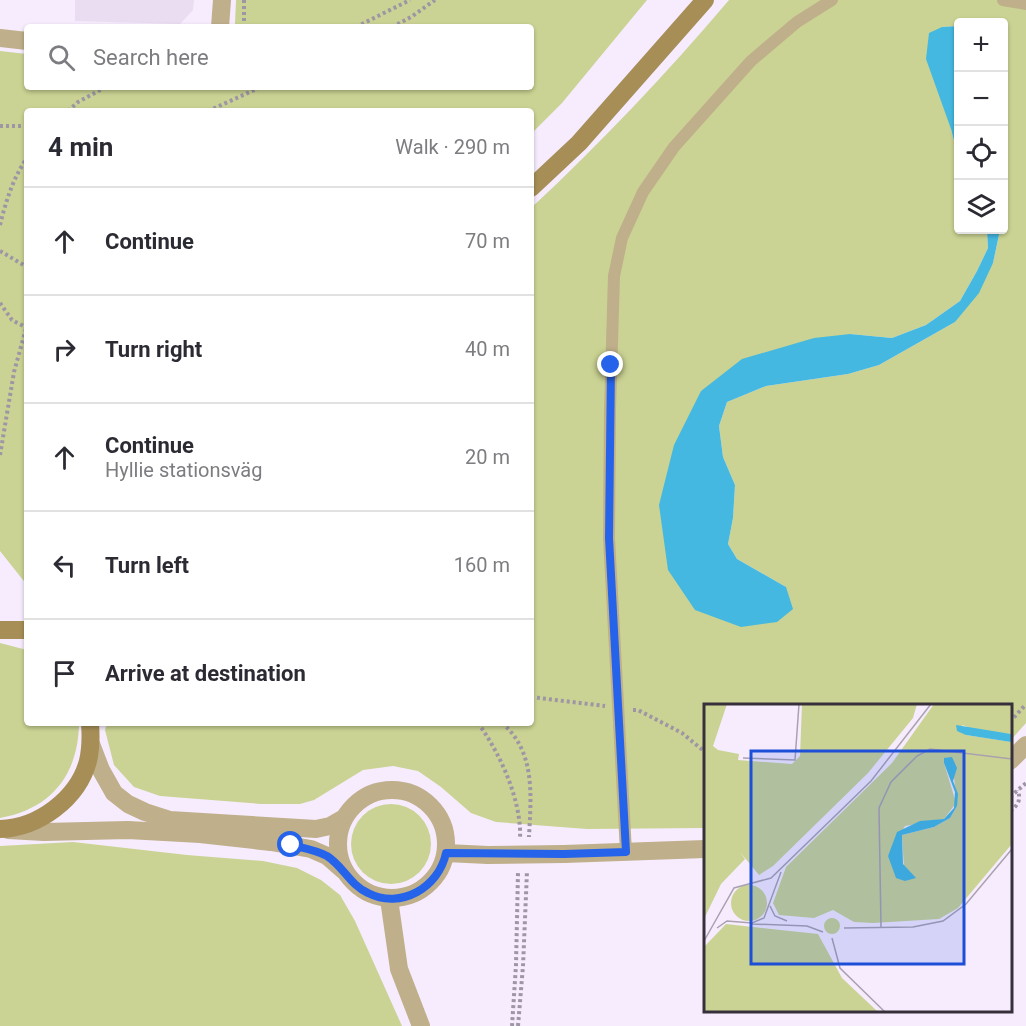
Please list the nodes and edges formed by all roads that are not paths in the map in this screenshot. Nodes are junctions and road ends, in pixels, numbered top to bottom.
1 (222, 0) edge
2 (705, 0) edge
3 (832, 0) edge
4 (1003, 0) edge
5 (1026, 4) edge
6 (220, 24) edge
7 (0, 38) edge
8 (24, 41) edge
9 (534, 185) edge
10 (90, 726) edge
11 (91, 744) junction
12 (1026, 745) edge
13 (1011, 760) edge
14 (344, 818) junction
15 (2, 829) edge
16 (704, 849) edge
17 (626, 852) junction
18 (446, 853) junction
19 (343, 870) junction
20 (389, 899) junction
21 (421, 1026) edge

1 - 6 street
2 - 9 main road
3 - 17 lane
4 - 5 lane
7 - 8 street
10 - 11 main road
11 - 14 street
11 - 15 main road
12 - 13 street
14 - 18 street
14 - 19 street
15 - 19 street
16 - 17 street
17 - 18 street, bridge
18 - 20 street
19 - 20 street
20 - 21 street

